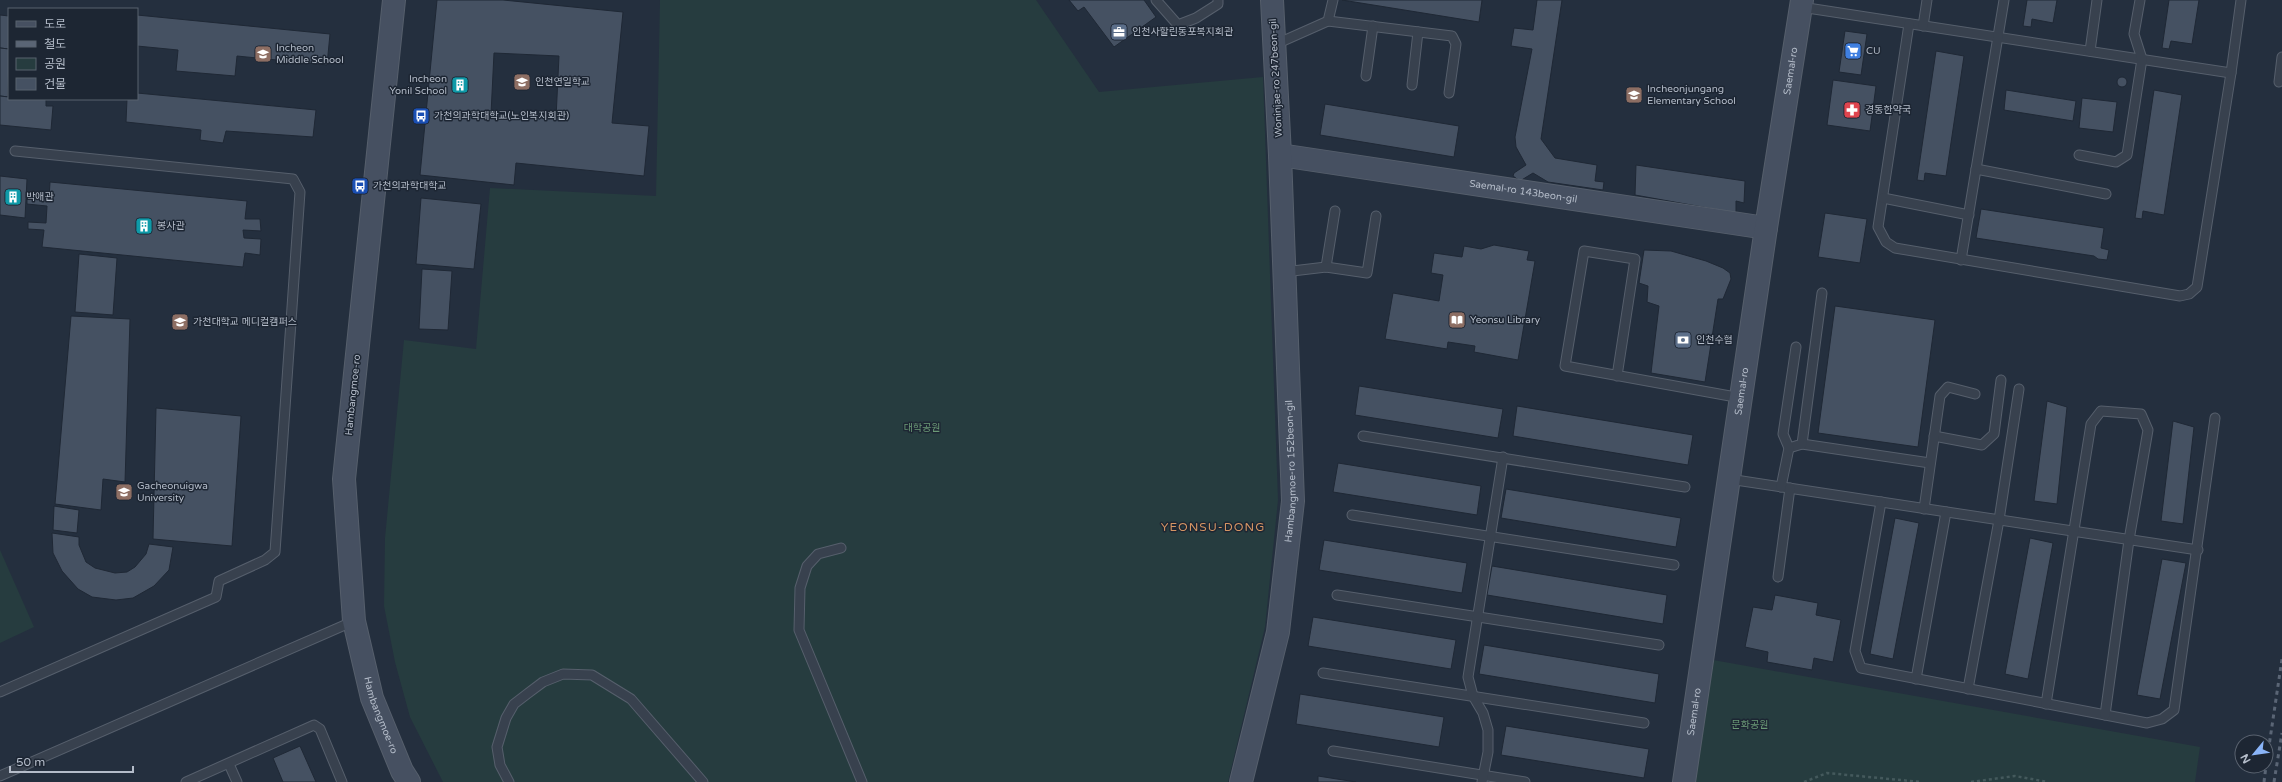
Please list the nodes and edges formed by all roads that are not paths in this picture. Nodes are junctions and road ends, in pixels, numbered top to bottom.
1 (394, 0) edge
2 (1156, 0) edge
3 (1218, 0) edge
4 (1272, 0) edge
5 (1332, 0) edge
6 (1927, 0) edge
7 (2002, 0) edge
8 (2097, 0) edge
9 (2140, 0) edge
10 (2241, 0) edge
11 (1802, 4) edge
12 (1328, 21) junction
13 (1909, 24) junction
14 (1373, 26) junction
15 (1923, 26) junction
16 (1418, 32) junction
17 (1998, 37) junction
18 (1274, 45) junction
19 (2090, 51) junction
20 (2282, 57) edge
21 (2142, 59) junction
22 (2231, 73) junction
23 (1366, 76) dead end
24 (2279, 82) dead end
25 (1412, 85) dead end
26 (1449, 93) dead end
27 (16, 151) dead end
28 (1280, 155) junction
29 (2078, 155) dead end
30 (1976, 169) junction
31 (2106, 194) dead end
32 (1882, 198) junction
33 (1335, 211) dead end
34 (1969, 215) junction
35 (1376, 216) dead end
36 (1766, 228) junction
37 (1962, 260) junction
38 (1326, 267) junction
39 (1284, 272) junction
40 (1822, 293) dead end
41 (1796, 347) dead end
42 (1617, 376) junction
43 (2000, 380) dead end
44 (2019, 389) dead end
45 (1975, 394) dead end
46 (1741, 398) junction
47 (2215, 418) dead end
48 (1363, 436) dead end
49 (1934, 436) junction
50 (1802, 444) junction
51 (1789, 448) junction
52 (1503, 457) junction
53 (1930, 463) junction
54 (1728, 479) junction
55 (1685, 487) dead end
56 (1785, 488) junction
57 (1881, 502) junction
58 (1924, 508) junction
59 (1946, 512) junction
60 (1352, 515) dead end
61 (1999, 520) junction
62 (2074, 532) junction
63 (1490, 537) junction
64 (2129, 540) junction
65 (841, 548) dead end
66 (2198, 550) junction
67 (1674, 565) dead end
68 (1778, 577) dead end
69 (1338, 595) dead end
70 (1478, 617) junction
71 (354, 621) junction
72 (1659, 646) dead end
73 (1323, 673) dead end
74 (1916, 679) junction
75 (1968, 689) junction
76 (0, 692) edge
77 (1473, 696) junction
78 (2046, 704) junction
79 (2106, 715) junction
80 (1644, 723) dead end
81 (1333, 751) dead end
82 (229, 764) junction
83 (0, 776) edge
84 (1483, 778) edge
85 (186, 782) edge
86 (237, 782) edge
87 (342, 782) edge
88 (409, 782) edge
89 (509, 782) edge
90 (702, 782) edge
91 (862, 782) edge
92 (1241, 782) edge
93 (1525, 782) edge
94 (1684, 782) edge

1 - 71 street, Hambangmoe-ro
2 - 3 lane
4 - 18 street, Woninjae-ro 247beon-gil
5 - 12 lane
6 - 15 lane
7 - 17 lane
8 - 19 lane
9 - 21 lane
10 - 22 lane
11 - 13 lane
11 - 36 street, Saemal-ro
12 - 14 lane
12 - 18 lane
13 - 15 lane
13 - 32 lane
14 - 16 lane
14 - 23 lane
15 - 17 lane
16 - 25 lane
16 - 26 lane
17 - 19 lane
17 - 30 lane
18 - 28 street, Woninjae-ro 247beon-gil
19 - 21 lane
20 - 24 lane
21 - 22 lane
21 - 29 lane
22 - 37 lane
27 - 76 lane
28 - 36 street, Saemal-ro 143beon-gil
28 - 39 street, Hambangmoe-ro 152beon-gil
30 - 31 lane
30 - 34 lane
32 - 34 lane
32 - 37 lane
33 - 38 lane
34 - 37 lane
35 - 38 lane
36 - 46 street, Saemal-ro
38 - 39 lane
39 - 92 street, Hambangmoe-ro 152beon-gil
40 - 50 lane
41 - 51 lane
42 - 42 lane
42 - 46 lane
43 - 49 lane
44 - 61 lane
45 - 49 lane
46 - 54 street, Saemal-ro
47 - 66 lane
48 - 52 lane
49 - 53 lane
50 - 51 lane
50 - 53 lane
51 - 56 lane
52 - 55 lane
52 - 63 lane
53 - 58 lane
54 - 56 lane
54 - 94 street, Saemal-ro
56 - 57 lane
56 - 68 lane
57 - 58 lane
57 - 74 lane
58 - 59 lane
59 - 61 lane
59 - 74 lane
60 - 63 lane
61 - 62 lane
61 - 75 lane
62 - 64 lane
62 - 64 lane
62 - 78 lane
63 - 67 lane
63 - 70 lane
64 - 66 lane
64 - 79 lane
65 - 91 lane
66 - 79 lane
69 - 70 lane
70 - 72 lane
70 - 77 lane
71 - 83 lane
71 - 88 street, Hambangmoe-ro
73 - 77 lane
74 - 75 lane
75 - 78 lane
77 - 80 lane
77 - 84 lane
78 - 79 lane
81 - 84 lane
82 - 85 lane
82 - 86 lane
82 - 87 lane
84 - 93 lane
89 - 90 lane

